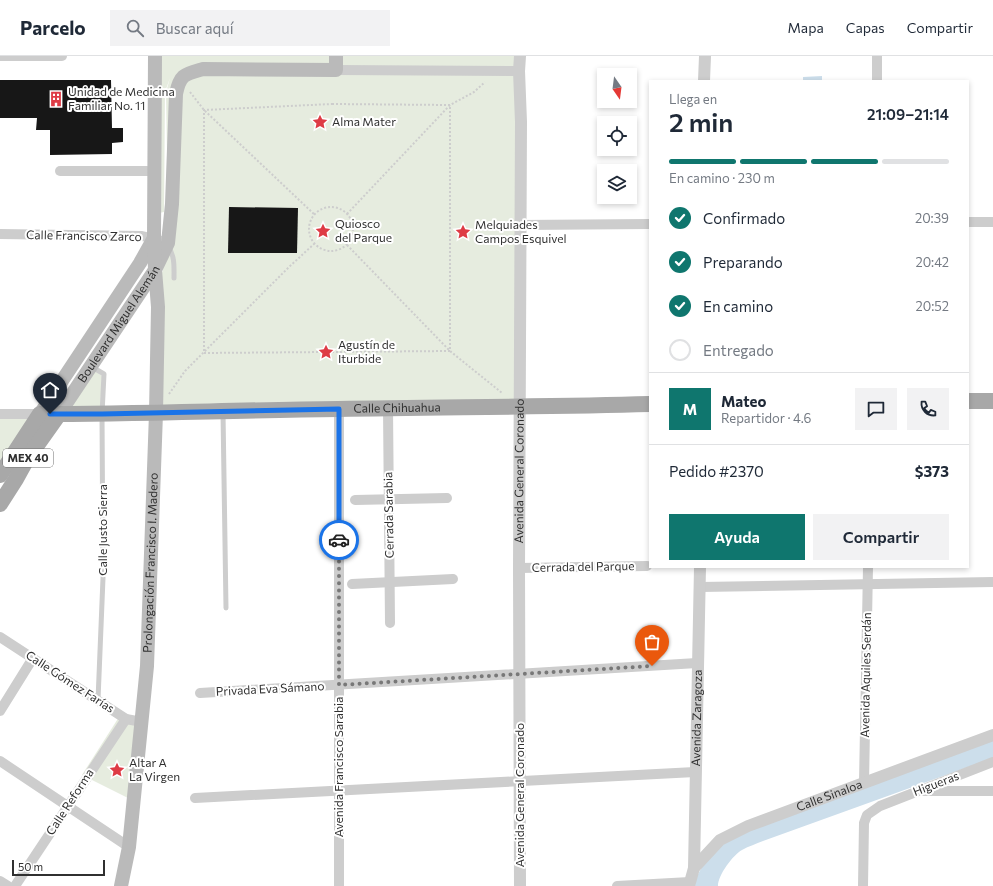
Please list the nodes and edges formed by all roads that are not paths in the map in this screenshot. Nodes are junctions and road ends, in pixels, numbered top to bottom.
1 (0, 56) edge
2 (62, 56) edge
3 (155, 56) edge
4 (520, 56) edge
5 (705, 56) edge
6 (877, 56) edge
7 (336, 63) edge
8 (519, 71) junction
9 (704, 80) edge
10 (877, 80) edge
11 (60, 171) dead end
12 (155, 171) junction
13 (969, 222) edge
14 (993, 222) edge
15 (649, 224) edge
16 (520, 225) junction
17 (0, 234) edge
18 (154, 238) junction
19 (168, 243) junction
20 (155, 270) junction
21 (174, 278) dead end
22 (92, 366) junction
23 (969, 401) edge
24 (993, 401) edge
25 (649, 404) edge
26 (520, 407) junction
27 (388, 408) junction
28 (339, 409) junction
29 (223, 411) junction
30 (156, 413) junction
31 (0, 414) edge
32 (40, 414) junction
33 (59, 414) junction
34 (98, 414) junction
35 (27, 459) junction
36 (0, 475) edge
37 (447, 498) dead end
38 (389, 499) junction
39 (355, 500) dead end
40 (0, 504) edge
41 (647, 566) dead end
42 (519, 568) junction
43 (700, 568) edge
44 (868, 568) edge
45 (453, 579) dead end
46 (390, 582) junction
47 (993, 582) edge
48 (352, 584) dead end
49 (867, 584) junction
50 (700, 587) junction
51 (226, 608) dead end
52 (390, 623) dead end
53 (0, 637) edge
54 (33, 658) junction
55 (697, 663) junction
56 (519, 674) junction
57 (339, 685) junction
58 (200, 693) dead end
59 (98, 701) junction
60 (0, 711) edge
61 (126, 719) junction
62 (142, 722) junction
63 (993, 735) edge
64 (0, 761) edge
65 (993, 762) edge
66 (695, 772) junction
67 (520, 782) junction
68 (864, 783) junction
69 (339, 791) junction
70 (917, 791) junction
71 (993, 791) edge
72 (195, 798) dead end
73 (67, 807) junction
74 (130, 846) junction
75 (694, 868) junction
76 (0, 881) edge
77 (689, 884) edge
78 (8, 886) edge
79 (15, 886) edge
80 (121, 886) edge
81 (339, 886) edge
82 (520, 886) edge
83 (617, 886) edge
84 (863, 886) edge

1 - 2 street
3 - 12 main road, MEX 40
4 - 8 street, Avenida General Coronado
5 - 9 street
6 - 10 street
7 - 8 street
7 - 19 main road, MEX 40
8 - 16 street, Avenida General Coronado
11 - 12 street
12 - 18 main road, MEX 40
13 - 14 street
15 - 16 street
16 - 26 street, Avenida General Coronado
17 - 18 street, Calle Francisco Zarco
18 - 19 street, Calle Francisco Zarco
18 - 20 main road, Prolongación Francisco I. Madero
18 - 32 main road, Boulevard Miguel Alemán / MEX 40
19 - 20 main road, Boulevard Miguel Alemán / MEX 40
19 - 21 lane
20 - 22 main road, Boulevard Miguel Alemán / MEX 40
20 - 30 main road, Prolongación Francisco I. Madero
22 - 33 main road, Boulevard Miguel Alemán / MEX 40
22 - 34 lane, Calle Justo Sierra
23 - 24 main road
25 - 26 main road, Calle Chihuahua
26 - 27 main road, Calle Chihuahua
26 - 42 street, Avenida General Coronado
27 - 28 main road, Calle Chihuahua
27 - 38 street, Cerrada Sarabia
28 - 29 main road, Calle Chihuahua
28 - 57 street, Avenida Francisco Sarabia
29 - 30 main road, Calle Chihuahua
29 - 51 lane
30 - 34 main road, Calle Chihuahua
30 - 62 main road, Prolongación Francisco I. Madero
31 - 32 street, Calle Chihuahua
32 - 33 main road, Calle Chihuahua
32 - 36 main road, Boulevard Miguel Alemán / MEX 40
33 - 34 main road, Calle Chihuahua
33 - 35 main road, Boulevard Miguel Alemán / MEX 40
34 - 35 main road
34 - 59 lane, Calle Justo Sierra
35 - 40 main road, Boulevard Miguel Alemán / MEX 40
37 - 38 street
38 - 39 street
38 - 46 street, Cerrada Sarabia
41 - 42 street, Cerrada del Parque
42 - 56 street, Avenida General Coronado
43 - 50 street, Avenida Zaragoza
44 - 49 street, Avenida Aquiles Serdán
45 - 46 street
46 - 48 street
46 - 52 street, Cerrada Sarabia
47 - 49 street
49 - 50 street
49 - 68 street, Avenida Aquiles Serdán
50 - 55 street, Avenida Zaragoza
53 - 54 street, Calle Gómez Farías
54 - 59 street, Calle Gómez Farías
54 - 60 street
55 - 56 street, Privada Eva Sámano
55 - 66 street, Avenida Zaragoza
56 - 57 street, Privada Eva Sámano
56 - 67 street, Avenida General Coronado
57 - 58 street, Privada Eva Sámano
57 - 69 street, Avenida Francisco Sarabia
59 - 61 street, Calle Gómez Farías
61 - 62 street, Calle Gómez Farías
61 - 73 street, Calle Reforma
62 - 74 main road, Prolongación Francisco I. Madero
63 - 68 street, Calle Sinaloa
64 - 73 street
65 - 70 street, Higueras
66 - 67 street
66 - 75 street, Avenida Zaragoza
67 - 69 street
67 - 82 street, Avenida General Coronado
68 - 75 street, Calle Sinaloa
69 - 72 street
69 - 81 street, Avenida Francisco Sarabia
70 - 71 street
70 - 84 street, Higueras
73 - 74 street
73 - 79 street, Calle Reforma
74 - 80 main road, Prolongación Francisco I. Madero
75 - 77 street, Calle Sinaloa
76 - 78 street
77 - 83 street

